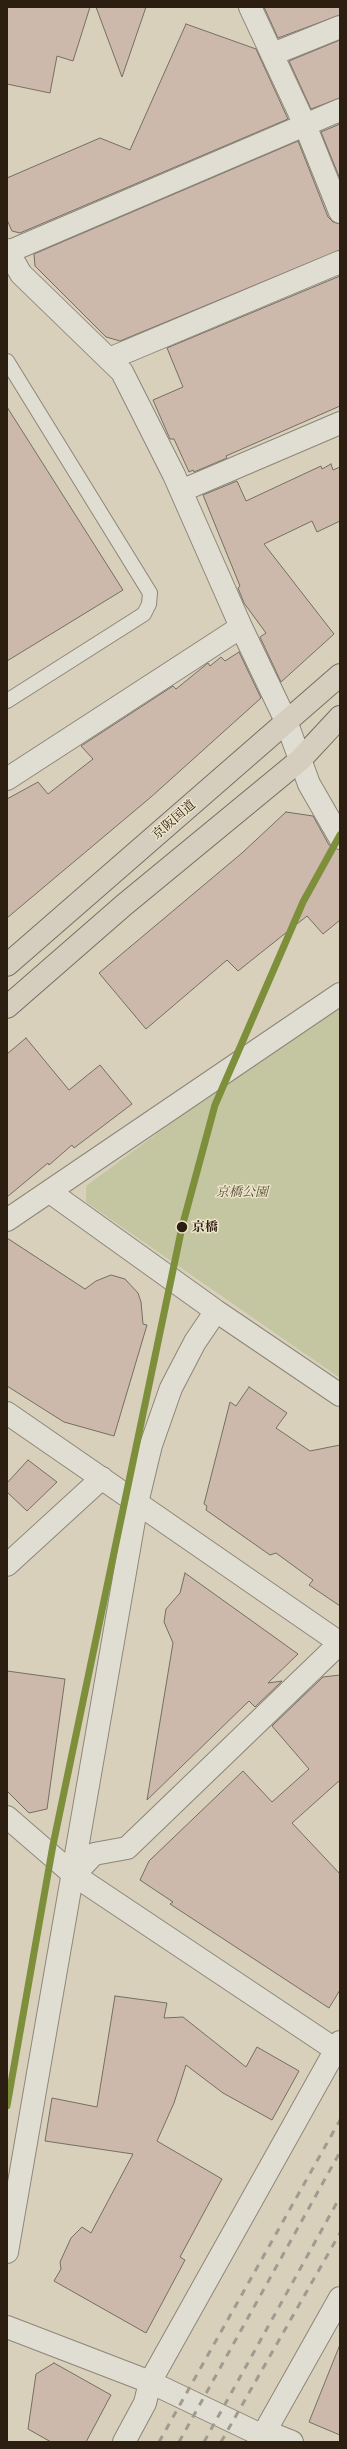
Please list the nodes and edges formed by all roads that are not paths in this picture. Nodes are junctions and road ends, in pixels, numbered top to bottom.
1 (250, 7) edge
2 (340, 27) edge
3 (273, 54) junction
4 (340, 110) edge
5 (305, 125) junction
6 (340, 212) edge
7 (8, 251) edge
8 (340, 262) edge
9 (109, 359) junction
10 (7, 361) edge
11 (340, 423) edge
12 (181, 491) junction
13 (241, 627) junction
14 (340, 675) edge
15 (7, 701) edge
16 (340, 717) edge
17 (286, 721) junction
18 (300, 760) junction
19 (9, 773) edge
20 (340, 838) edge
21 (7, 965) edge
22 (340, 994) edge
23 (7, 1007) edge
24 (50, 1192) junction
25 (7, 1220) edge
26 (216, 1311) junction
27 (340, 1395) edge
28 (7, 1413) edge
29 (102, 1478) junction
30 (137, 1503) junction
31 (7, 1565) edge
32 (340, 1643) edge
33 (8, 1819) edge
34 (74, 1876) junction
35 (338, 2046) edge
36 (7, 2252) edge
37 (340, 2298) edge
38 (7, 2327) edge
39 (150, 2382) junction
40 (261, 2439) edge
41 (124, 2442) edge
42 (292, 2442) edge

1 - 3 street
2 - 3 street
3 - 5 street
4 - 5 street
5 - 6 street
5 - 7 street
7 - 9 street
8 - 9 street
9 - 12 street
10 - 15 lane
11 - 12 street
12 - 13 street
13 - 17 street
13 - 19 street
14 - 17 highway, 京阪国道
16 - 18 highway
17 - 18 street
17 - 21 highway, 京阪国道
18 - 20 street
18 - 23 highway
22 - 24 street
24 - 25 street
24 - 26 street
26 - 27 street
26 - 30 street
28 - 29 street
29 - 30 street
29 - 31 street
30 - 32 street
30 - 34 street
32 - 34 street
33 - 34 street
34 - 35 street
34 - 36 street
35 - 39 street
37 - 40 street
38 - 39 street
39 - 40 street
39 - 41 street
40 - 42 street

